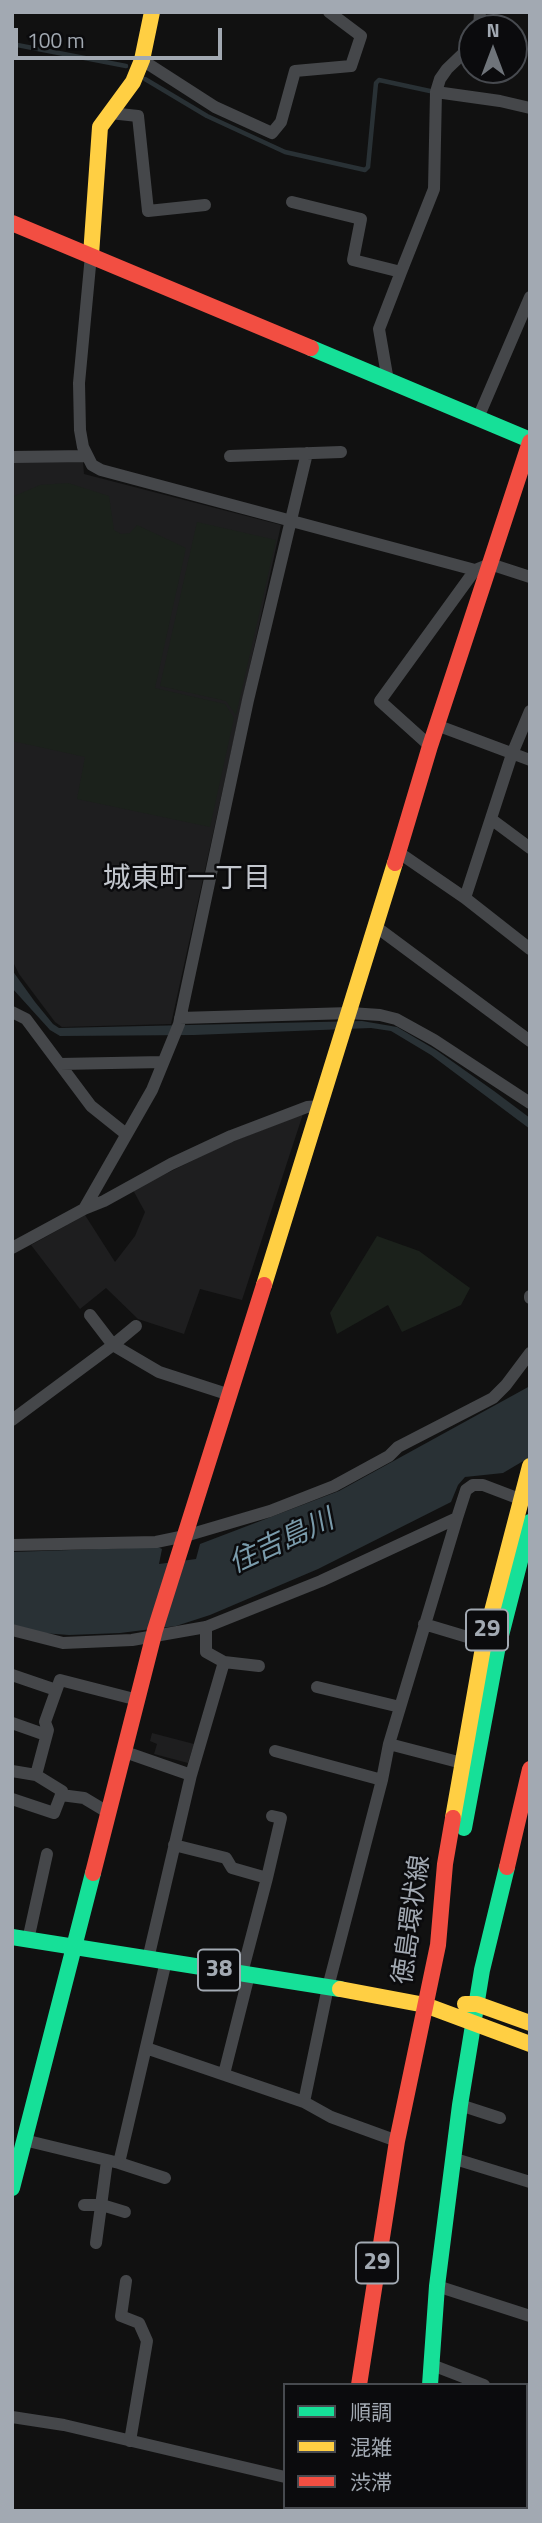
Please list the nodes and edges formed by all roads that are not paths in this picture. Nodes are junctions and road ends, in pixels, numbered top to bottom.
1 (152, 12) edge
2 (329, 12) edge
3 (458, 58) edge
4 (142, 60) junction
5 (436, 92) junction
6 (530, 108) edge
7 (110, 113) junction
8 (292, 202) dead end
9 (205, 205) dead end
10 (12, 223) edge
11 (91, 255) junction
12 (401, 272) junction
13 (530, 297) edge
14 (388, 381) junction
15 (478, 418) junction
16 (530, 441) edge
17 (341, 452) dead end
18 (307, 453) junction
19 (230, 456) dead end
20 (12, 457) edge
21 (88, 457) junction
22 (290, 520) junction
23 (482, 567) junction
24 (530, 577) edge
25 (530, 711) edge
26 (439, 726) junction
27 (430, 746) junction
28 (512, 754) junction
29 (530, 760) edge
30 (491, 819) junction
31 (530, 848) edge
32 (398, 852) junction
33 (465, 898) junction
34 (375, 926) junction
35 (530, 948) edge
36 (13, 1014) edge
37 (180, 1021) junction
38 (348, 1021) junction
39 (530, 1041) edge
40 (163, 1062) junction
41 (60, 1064) junction
42 (530, 1103) edge
43 (320, 1106) junction
44 (126, 1134) junction
45 (84, 1209) junction
46 (12, 1248) edge
47 (90, 1315) dead end
48 (136, 1325) dead end
49 (113, 1345) junction
50 (530, 1353) edge
51 (230, 1395) junction
52 (12, 1420) edge
53 (529, 1468) edge
54 (525, 1501) edge
55 (457, 1518) junction
56 (530, 1522) edge
57 (185, 1536) junction
58 (12, 1545) edge
59 (424, 1624) junction
60 (206, 1628) junction
61 (12, 1630) edge
62 (155, 1633) junction
63 (484, 1642) junction
64 (224, 1662) junction
65 (259, 1666) dead end
66 (12, 1675) edge
67 (317, 1687) dead end
68 (56, 1690) junction
69 (138, 1700) junction
70 (400, 1707) junction
71 (12, 1723) edge
72 (46, 1735) junction
73 (388, 1744) junction
74 (275, 1751) dead end
75 (125, 1752) junction
76 (530, 1757) edge
77 (463, 1763) junction
78 (530, 1769) edge
79 (12, 1771) edge
80 (36, 1775) junction
81 (191, 1775) junction
82 (382, 1780) junction
83 (527, 1789) edge
84 (61, 1795) junction
85 (12, 1800) edge
86 (109, 1814) junction
87 (272, 1816) dead end
88 (174, 1844) junction
89 (47, 1854) dead end
90 (267, 1878) junction
91 (20, 1938) edge
92 (438, 1945) junction
93 (74, 1947) junction
94 (148, 1959) junction
95 (166, 1961) junction
96 (246, 1974) junction
97 (328, 1987) junction
98 (477, 2004) junction
99 (425, 2005) junction
100 (474, 2023) junction
101 (530, 2023) edge
102 (530, 2044) edge
103 (146, 2048) junction
104 (224, 2074) junction
105 (304, 2102) junction
106 (460, 2105) junction
107 (500, 2118) dead end
108 (24, 2140) junction
109 (397, 2141) junction
110 (452, 2158) junction
111 (113, 2162) junction
112 (165, 2178) dead end
113 (530, 2182) edge
114 (12, 2188) edge
115 (84, 2205) dead end
116 (102, 2205) junction
117 (125, 2212) dead end
118 (96, 2243) dead end
119 (126, 2281) dead end
120 (437, 2286) junction
121 (530, 2315) edge
122 (432, 2365) junction
123 (359, 2383) edge
124 (430, 2383) edge
125 (479, 2383) edge
126 (12, 2417) edge
127 (130, 2441) junction
128 (283, 2477) edge

1 - 4 main road
2 - 4 street
3 - 5 street
4 - 7 main road
5 - 6 street
5 - 12 street
7 - 9 street
7 - 11 main road
8 - 12 street
10 - 11 main road
11 - 14 main road
11 - 21 street
12 - 14 street
13 - 15 street
14 - 15 main road
15 - 16 main road
16 - 23 main road
17 - 18 street
18 - 19 street
18 - 22 street
20 - 21 street
21 - 22 street
22 - 23 street
22 - 37 street
23 - 24 street
23 - 26 main road
23 - 27 street
25 - 28 street
26 - 27 main road
26 - 28 street
27 - 32 main road
28 - 29 street
28 - 30 street
30 - 31 street
30 - 33 street
32 - 33 street
32 - 34 main road
33 - 35 street
34 - 38 main road
34 - 39 street
36 - 41 street
37 - 38 street
37 - 40 street
38 - 42 street
38 - 43 main road
40 - 41 street
40 - 44 street
41 - 44 street
43 - 45 street
43 - 51 main road
44 - 45 street
45 - 46 street
47 - 49 street
48 - 49 street
49 - 51 street
49 - 52 street
50 - 57 street
51 - 57 main road
53 - 54 main road, 徳島環状線 / 29
54 - 55 street
54 - 63 main road, 徳島環状線 / 29
55 - 59 street
55 - 60 street
56 - 92 main road
57 - 58 street
57 - 62 main road
59 - 63 street
59 - 70 street
60 - 62 street
60 - 64 street
61 - 62 street
62 - 69 main road
63 - 77 main road, 徳島環状線 / 29
64 - 65 street
64 - 81 street
66 - 68 street
67 - 70 street
68 - 69 street
68 - 72 street
69 - 75 main road
70 - 73 street
71 - 72 street
72 - 80 street
73 - 77 street
73 - 82 street
74 - 82 street
75 - 81 street
75 - 86 main road
76 - 83 main road
77 - 92 main road, 徳島環状線 / 29
78 - 83 main road
79 - 80 street
80 - 84 street
81 - 88 street
82 - 97 street
83 - 98 main road
84 - 85 street
84 - 86 street
86 - 93 main road
87 - 90 street
88 - 90 street
88 - 94 street
89 - 91 street
90 - 96 street
91 - 93 main road, 38
92 - 99 main road, 徳島環状線 / 29
93 - 94 main road, 38
93 - 108 main road
94 - 95 main road, 38
95 - 96 main road, 38
95 - 103 street
96 - 97 main road, 38
96 - 104 street
97 - 99 main road, 38
97 - 105 street
98 - 99 main road, 38
98 - 100 main road
98 - 101 main road, 38
99 - 100 main road, 38
99 - 109 main road, 徳島環状線 / 29
100 - 102 main road, 38
100 - 106 main road
103 - 104 street
103 - 111 street
104 - 105 street
105 - 109 street
106 - 107 street
106 - 110 main road
108 - 111 street
108 - 114 main road
109 - 123 main road, 徳島環状線 / 29
110 - 113 street
110 - 120 main road
111 - 112 street
111 - 116 street
115 - 116 street
116 - 117 street
116 - 118 street
119 - 127 street
120 - 121 street
120 - 122 main road
122 - 124 main road
122 - 125 street
126 - 127 street
127 - 128 street

